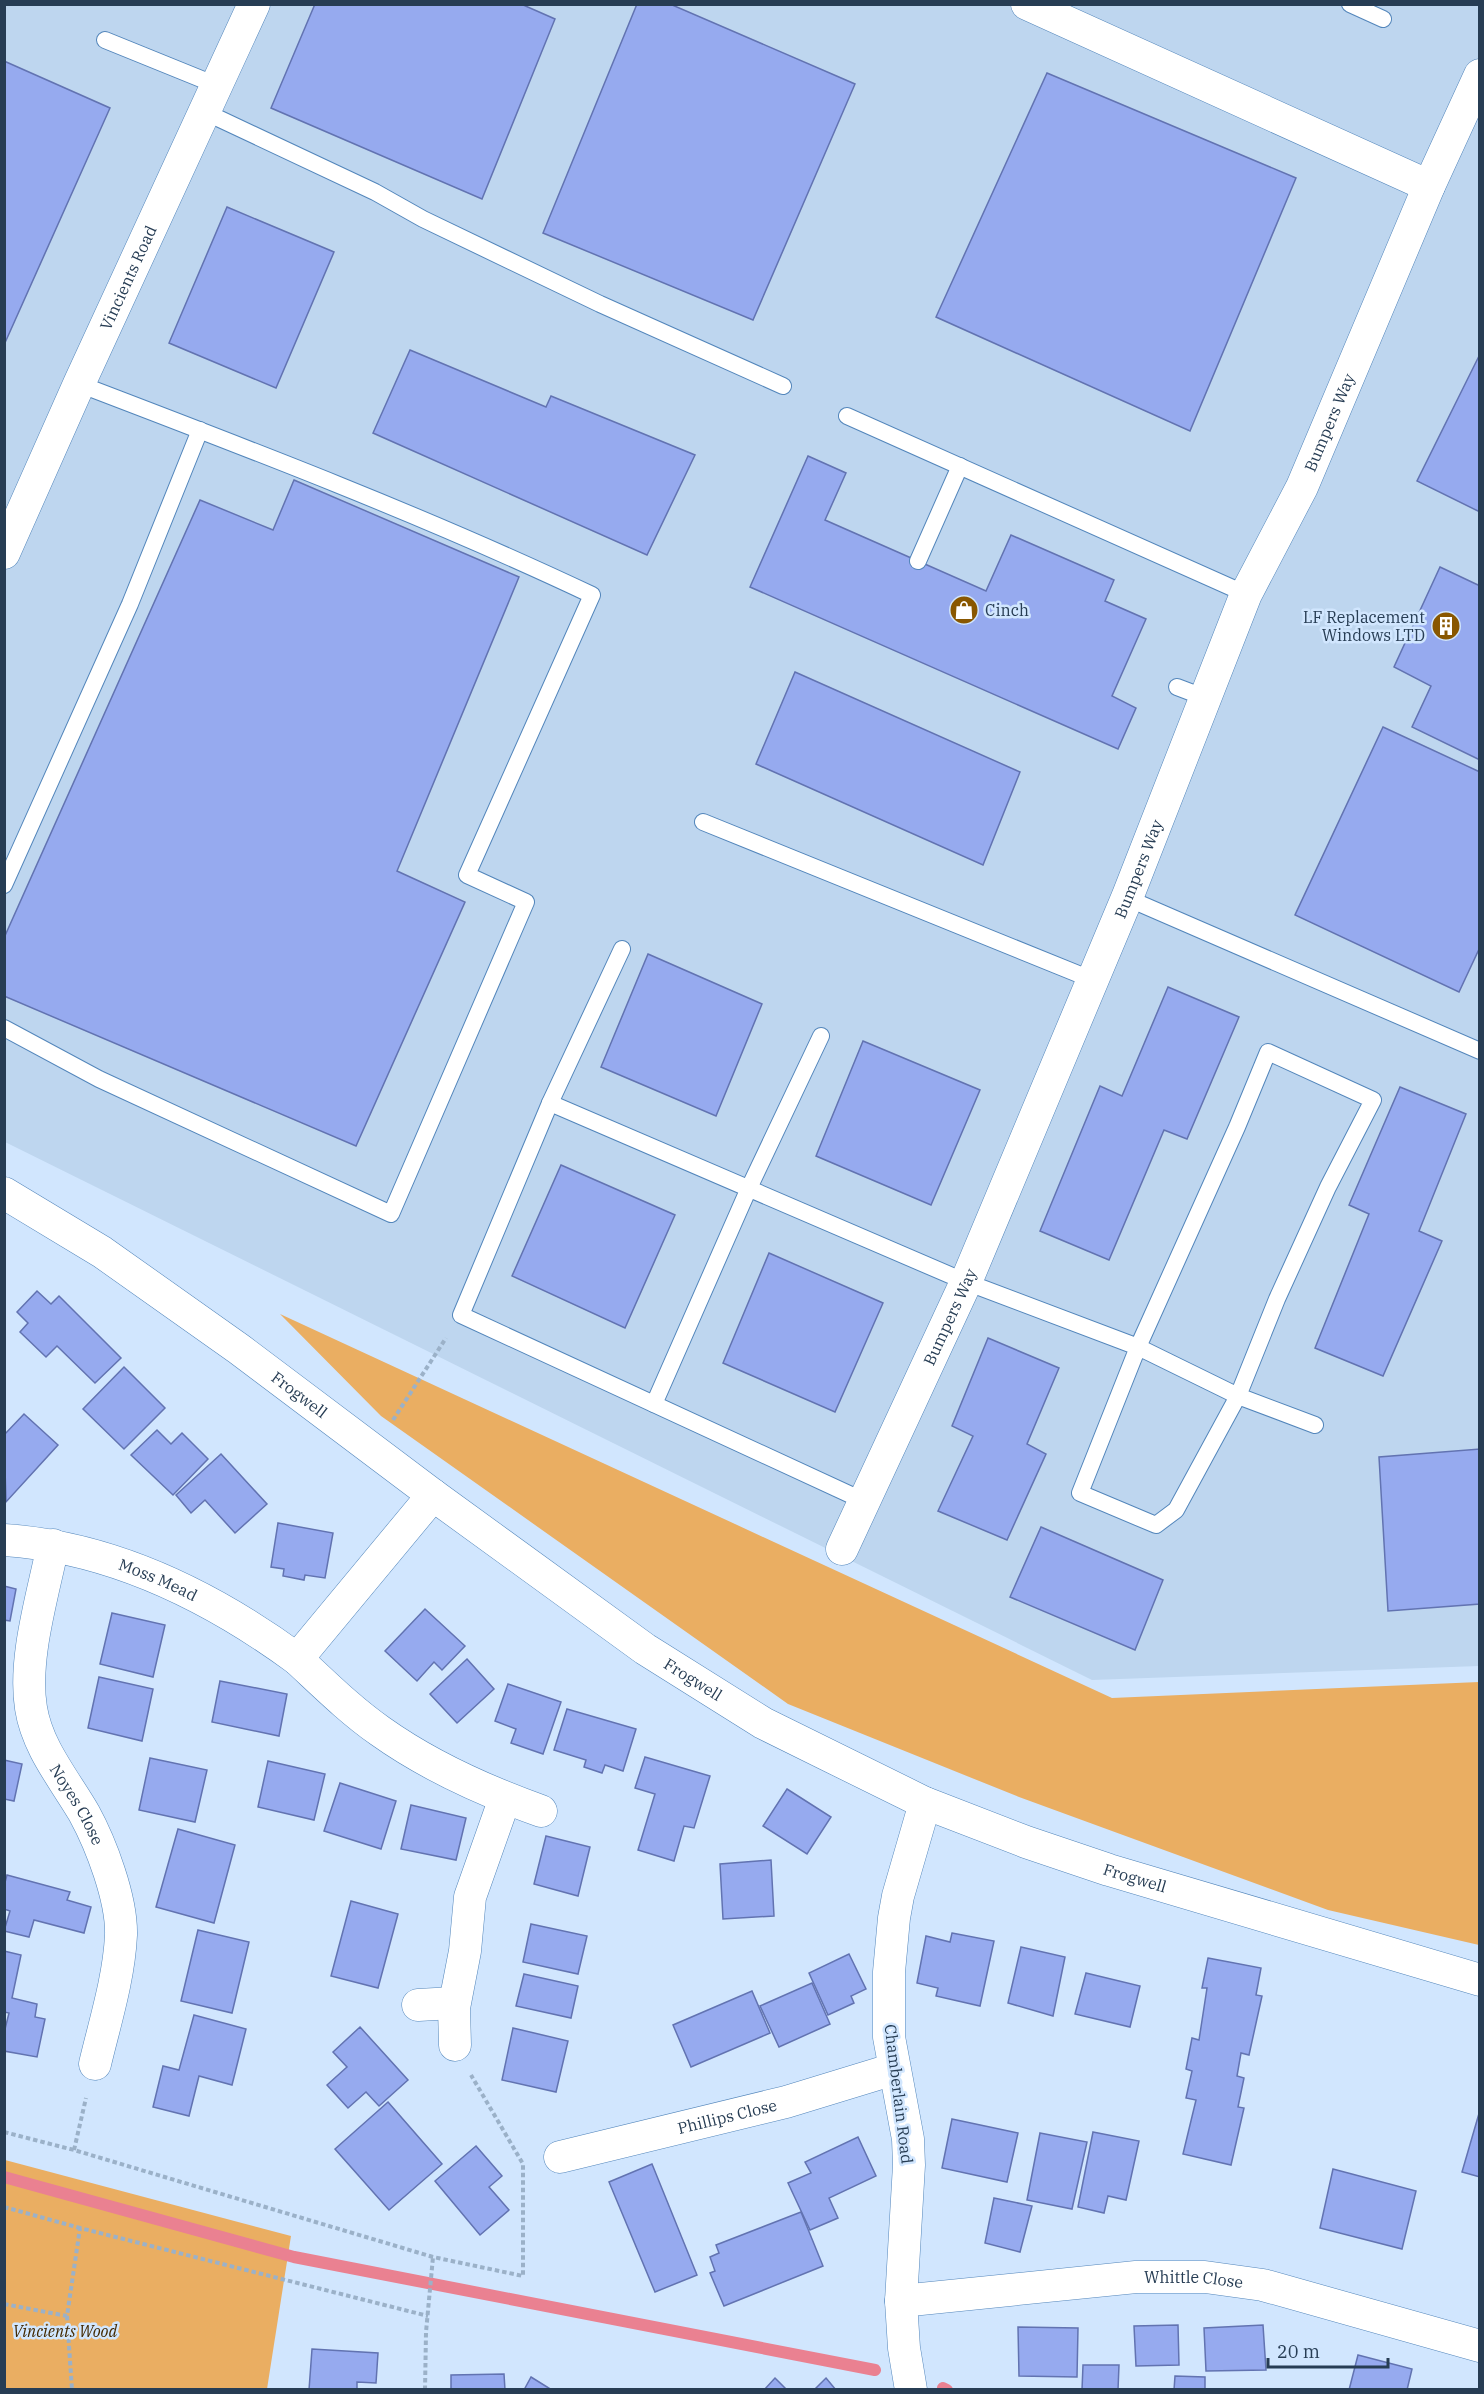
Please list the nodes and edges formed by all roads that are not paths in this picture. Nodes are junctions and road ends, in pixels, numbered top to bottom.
1 (254, 4) edge
2 (1027, 4) edge
3 (1350, 4) edge
4 (1383, 19) dead end
5 (105, 40) dead end
6 (1479, 75) edge
7 (211, 98) junction
8 (1429, 186) junction
9 (79, 384) junction
10 (783, 386) dead end
11 (847, 416) dead end
12 (200, 430) junction
13 (960, 466) junction
14 (4, 553) edge
15 (918, 561) dead end
16 (1246, 594) junction
17 (1177, 687) dead end
18 (1206, 698) junction
19 (703, 822) dead end
20 (4, 885) edge
21 (1127, 898) junction
22 (622, 949) dead end
23 (1093, 980) junction
24 (4, 1028) edge
25 (821, 1036) dead end
26 (1479, 1051) edge
27 (550, 1103) junction
28 (749, 1188) junction
29 (4, 1193) edge
30 (966, 1282) junction
31 (1138, 1347) junction
32 (1238, 1396) junction
33 (654, 1404) junction
34 (1316, 1425) dead end
35 (433, 1495) junction
36 (864, 1502) junction
37 (4, 1540) edge
38 (53, 1545) junction
39 (842, 1549) dead end
40 (297, 1659) junction
41 (505, 1798) junction
42 (925, 1803) junction
43 (541, 1811) dead end
44 (1479, 1980) edge
45 (454, 2003) junction
46 (418, 2005) dead end
47 (454, 2045) road end
48 (95, 2064) road end
49 (894, 2069) junction
50 (560, 2157) dead end
51 (901, 2301) junction
52 (1474, 2348) edge
53 (911, 2390) edge

1 - 7 street, Vincients Road
2 - 8 street
3 - 4 lane
5 - 7 lane
6 - 8 street, Bumpers Way
7 - 9 street, Vincients Road
7 - 10 lane
8 - 16 street, Bumpers Way
9 - 12 lane
9 - 14 street, Vincients Road
11 - 13 lane
12 - 20 lane
12 - 24 lane
13 - 15 lane
13 - 16 lane
16 - 18 street, Bumpers Way
17 - 18 lane
18 - 21 street, Bumpers Way
19 - 23 lane
21 - 23 street, Bumpers Way
21 - 26 lane
22 - 27 lane
23 - 30 street, Bumpers Way
25 - 28 lane
27 - 28 lane
27 - 33 lane
28 - 30 lane
28 - 33 lane
29 - 35 street, Frogwell
30 - 31 lane
30 - 36 street, Bumpers Way
31 - 32 lane
31 - 32 lane
31 - 32 lane
32 - 34 lane
33 - 36 lane
35 - 40 street
35 - 42 street, Frogwell
36 - 39 street, Bumpers Way
37 - 38 street, Moss Mead
38 - 40 street, Moss Mead
38 - 48 street, Noyes Close
40 - 41 street, Moss Mead
41 - 43 street, Moss Mead
41 - 45 street
42 - 44 street, Frogwell
42 - 49 street, Chamberlain Road
45 - 46 street
45 - 47 street
49 - 50 street, Phillips Close
49 - 51 street, Chamberlain Road
51 - 52 street, Whittle Close
51 - 53 street, Chamberlain Road

